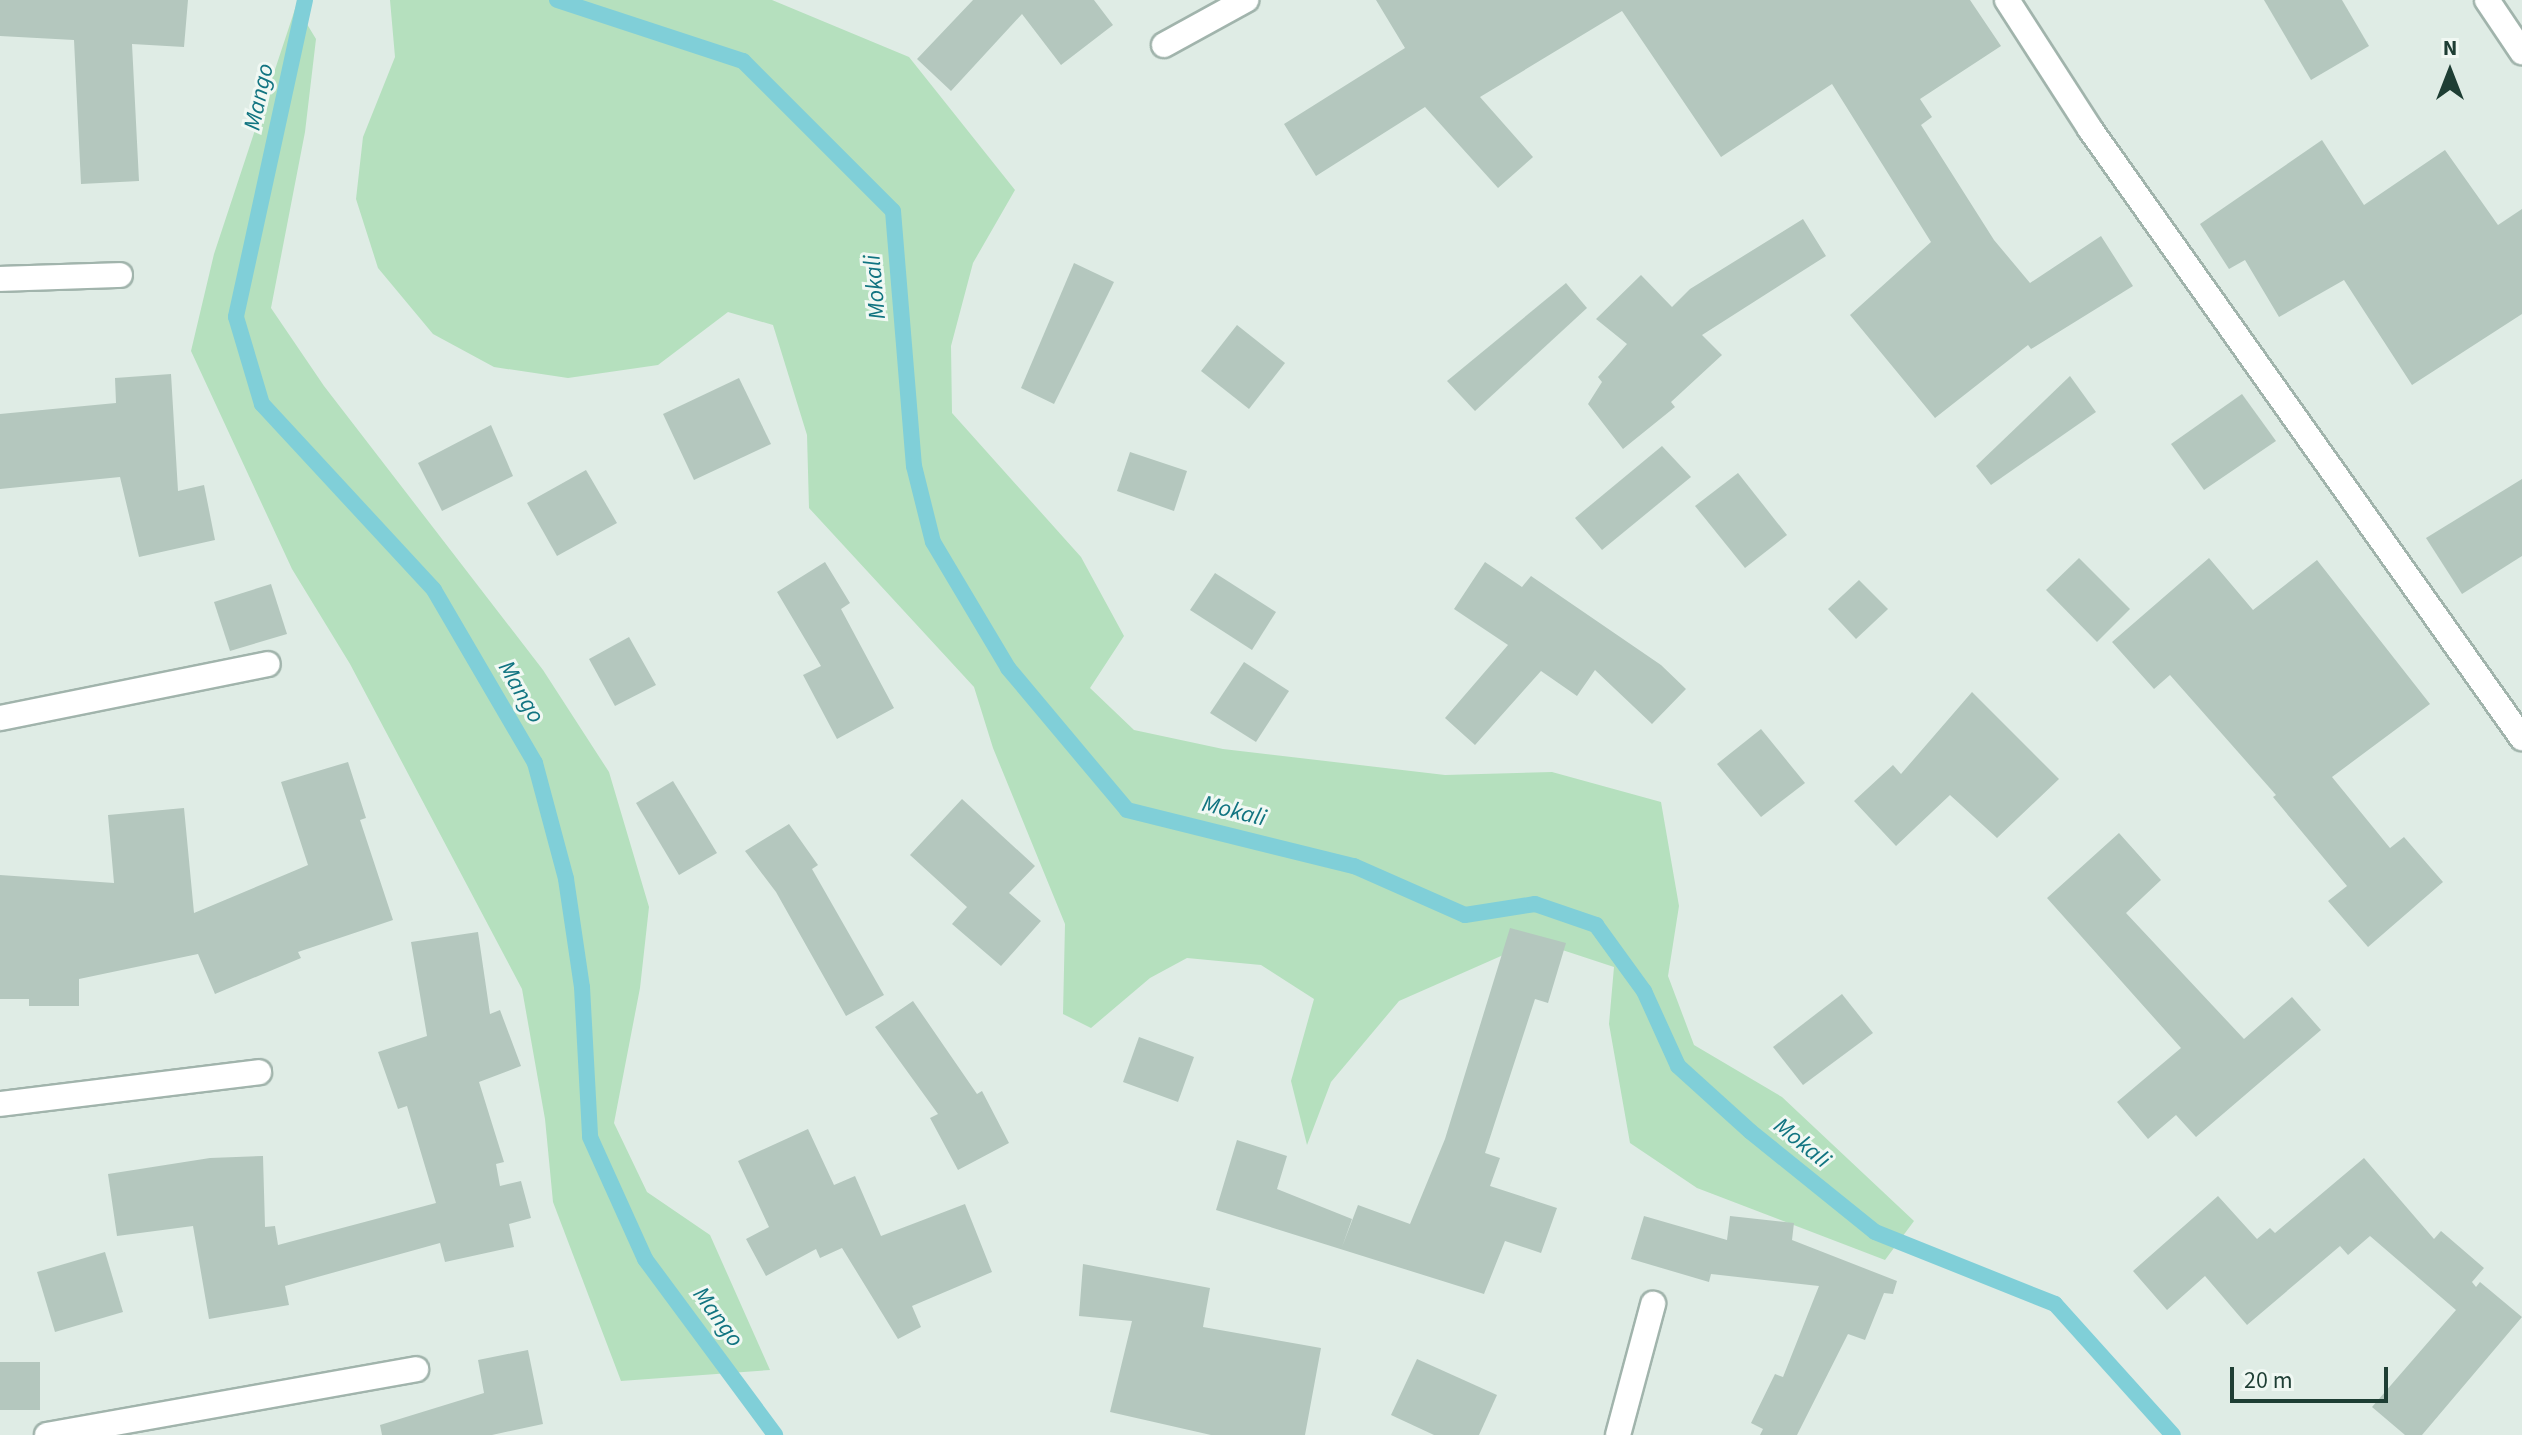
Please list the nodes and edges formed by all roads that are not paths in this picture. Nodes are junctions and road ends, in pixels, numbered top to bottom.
1 (1246, 0) edge
2 (2007, 0) edge
3 (2487, 0) edge
4 (1164, 45) dead end
5 (2522, 52) edge
6 (120, 275) dead end
7 (0, 279) edge
8 (268, 664) dead end
9 (0, 718) edge
10 (2522, 738) edge
11 (259, 1072) dead end
12 (0, 1104) edge
13 (1653, 1304) dead end
14 (416, 1369) dead end
15 (47, 1435) edge
16 (1618, 1435) edge

1 - 4 street
2 - 10 street
3 - 5 street
6 - 7 street
8 - 9 street
11 - 12 street
13 - 16 street
14 - 15 street

